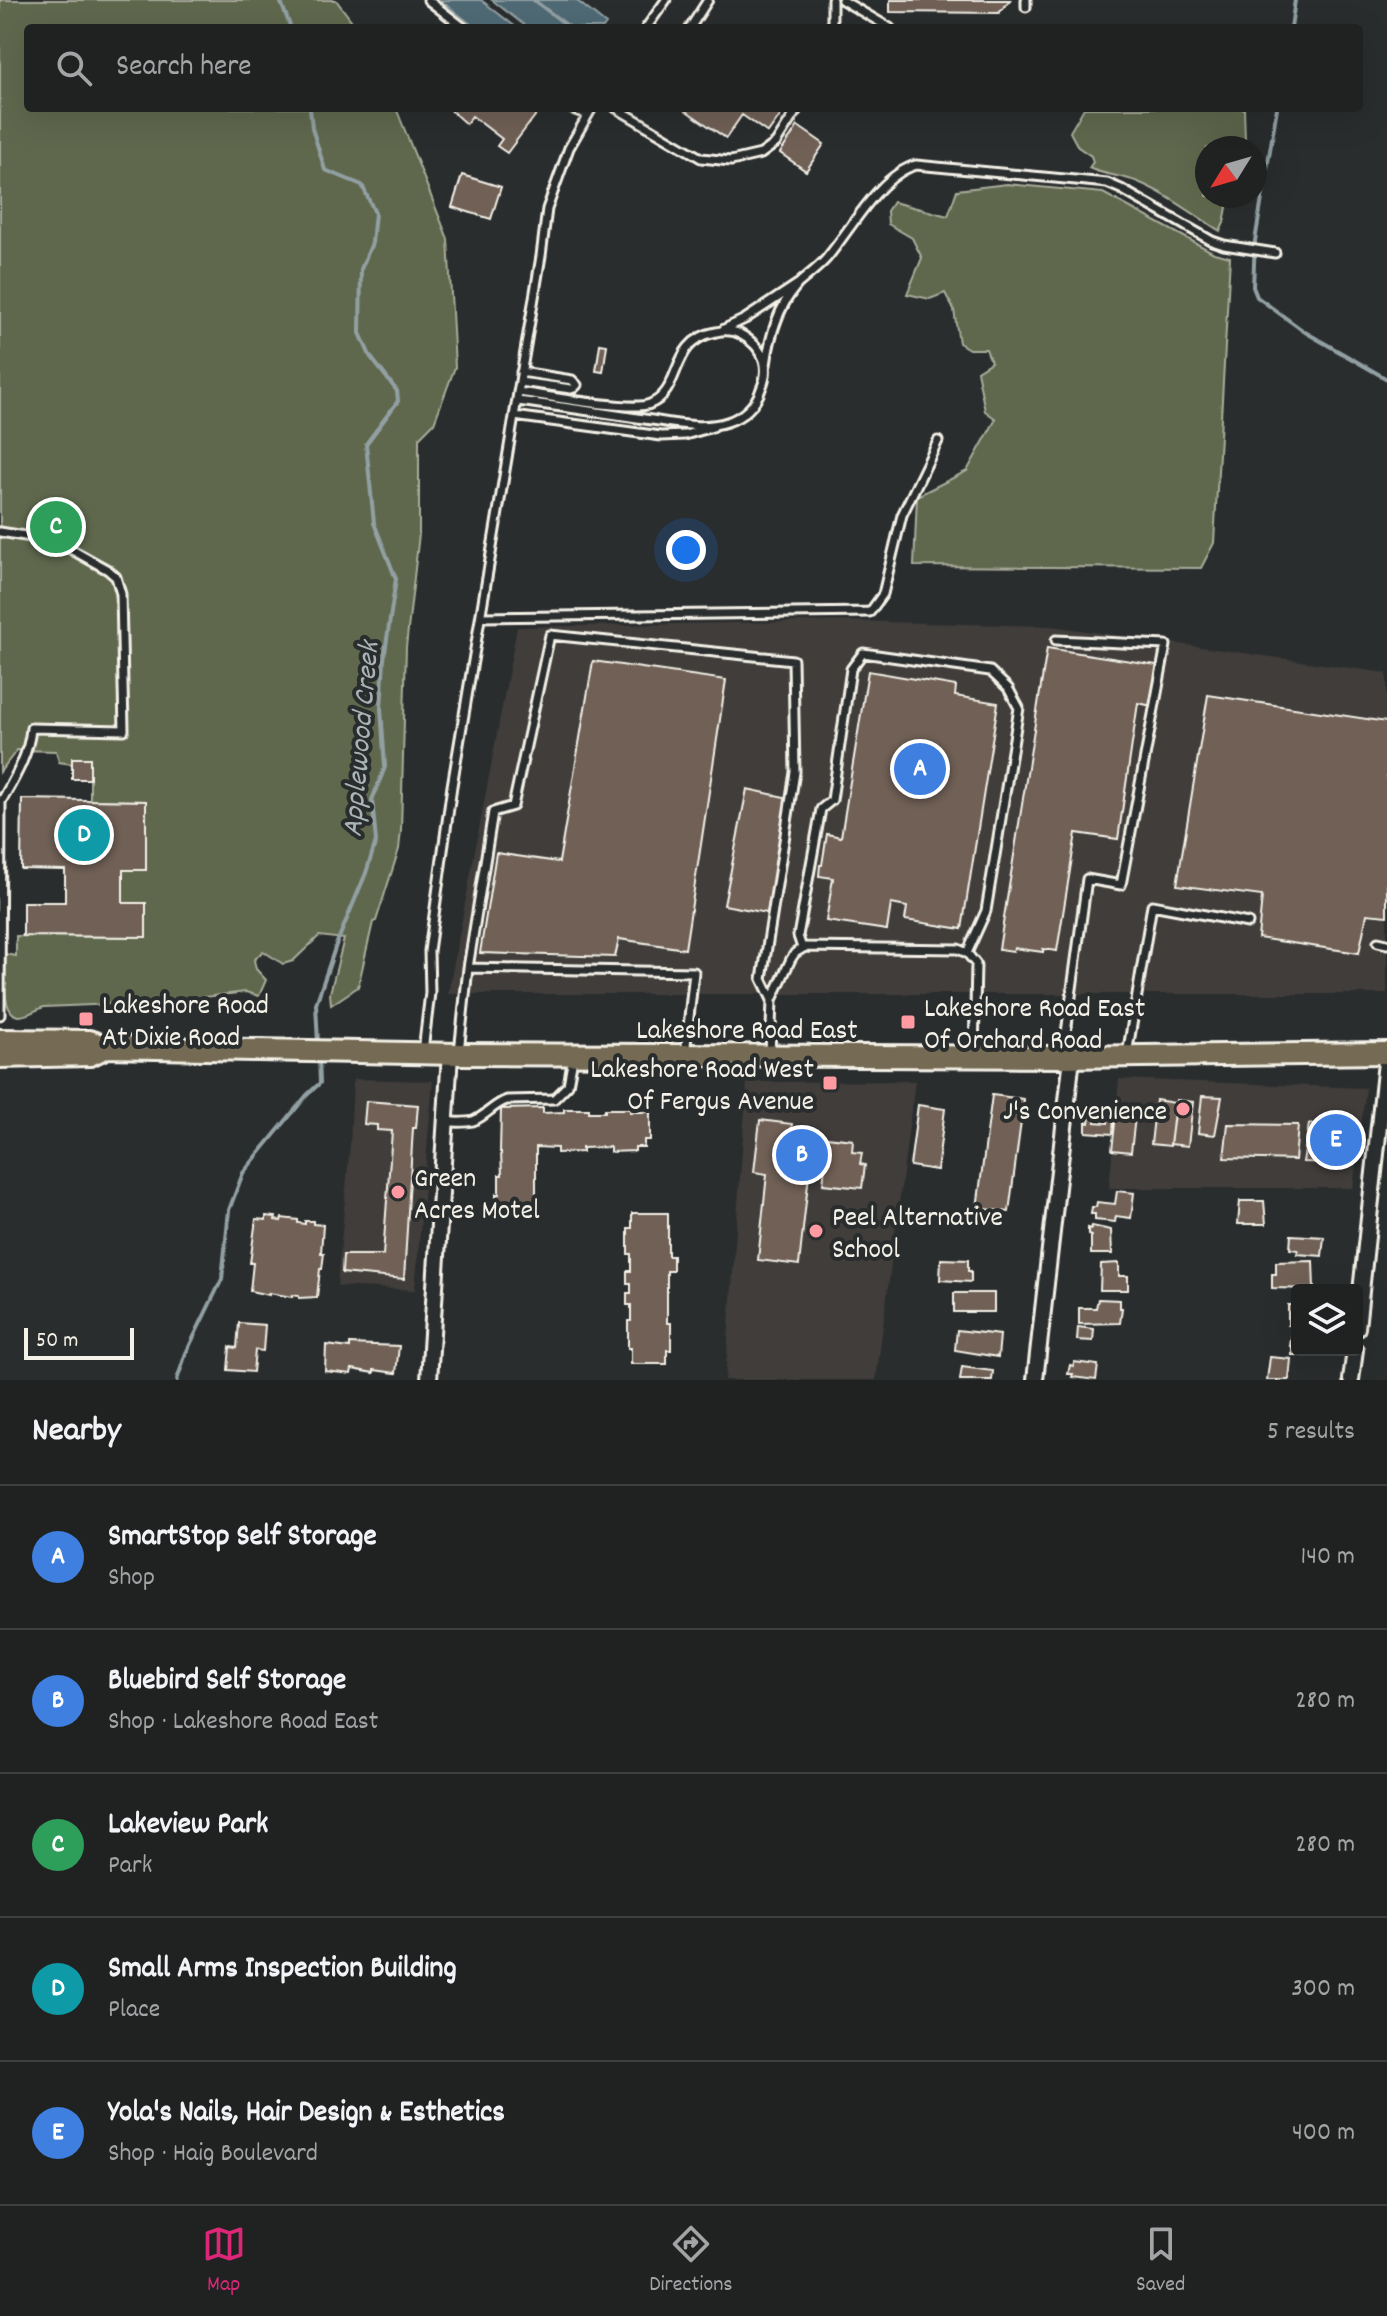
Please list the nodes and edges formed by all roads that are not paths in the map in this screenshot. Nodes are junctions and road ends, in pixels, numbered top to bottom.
1 (428, 0) edge
2 (666, 0) edge
3 (708, 0) edge
4 (832, 0) edge
5 (842, 0) edge
6 (459, 24) edge
7 (649, 24) edge
8 (693, 24) edge
9 (832, 24) edge
10 (883, 24) edge
11 (590, 112) edge
12 (623, 112) edge
13 (633, 112) edge
14 (795, 112) edge
15 (630, 116) junction
16 (1275, 253) dead end
17 (798, 284) junction
18 (721, 331) junction
19 (766, 367) junction
20 (521, 372) junction
21 (520, 382) junction
22 (517, 397) junction
23 (514, 416) junction
24 (727, 422) junction
25 (938, 441) dead end
26 (0, 532) edge
27 (481, 617) junction
28 (1056, 640) dead end
29 (1248, 923) dead end
30 (1378, 942) dead end
31 (1387, 944) edge
32 (802, 948) junction
33 (967, 953) junction
34 (468, 968) junction
35 (772, 1000) junction
36 (0, 1015) edge
37 (0, 1040) edge
38 (107, 1047) junction
39 (423, 1053) junction
40 (1387, 1053) edge
41 (455, 1054) junction
42 (573, 1055) junction
43 (685, 1056) junction
44 (770, 1056) junction
45 (0, 1057) edge
46 (974, 1057) junction
47 (1068, 1057) junction
48 (1127, 1057) junction
49 (447, 1122) junction
50 (1362, 1284) edge
51 (1354, 1356) edge
52 (429, 1380) edge
53 (1035, 1380) edge
54 (1351, 1380) edge

1 - 6 lane
2 - 7 lane
3 - 8 lane
4 - 9 lane
5 - 10 lane
11 - 20 lane
12 - 15 lane
13 - 15 lane
14 - 15 lane
16 - 17 lane
17 - 18 lane
17 - 19 lane
18 - 19 lane
18 - 22 lane
19 - 24 lane
20 - 21 lane
20 - 21 lane
21 - 22 lane
22 - 23 lane
22 - 24 lane
23 - 24 lane
23 - 27 lane
25 - 27 lane
26 - 36 lane
27 - 39 lane
28 - 47 lane
29 - 48 lane
30 - 31 lane
32 - 33 lane
32 - 33 lane
32 - 35 lane
33 - 46 lane
34 - 35 lane
34 - 41 lane
34 - 43 lane
35 - 44 lane
37 - 38 main road, Lakeshore Road East
38 - 39 main road, Lakeshore Road East
38 - 45 main road, Lakeshore Road East
39 - 41 main road, Lakeshore Road East
40 - 48 main road, Lakeshore Road East
40 - 50 street
41 - 42 main road, Lakeshore Road East
41 - 49 street
42 - 43 main road, Lakeshore Road East
42 - 49 lane
43 - 44 main road, Lakeshore Road East
44 - 46 main road, Lakeshore Road East
46 - 47 main road, Lakeshore Road East
47 - 48 main road, Lakeshore Road East
47 - 53 street
49 - 52 street
51 - 54 street

